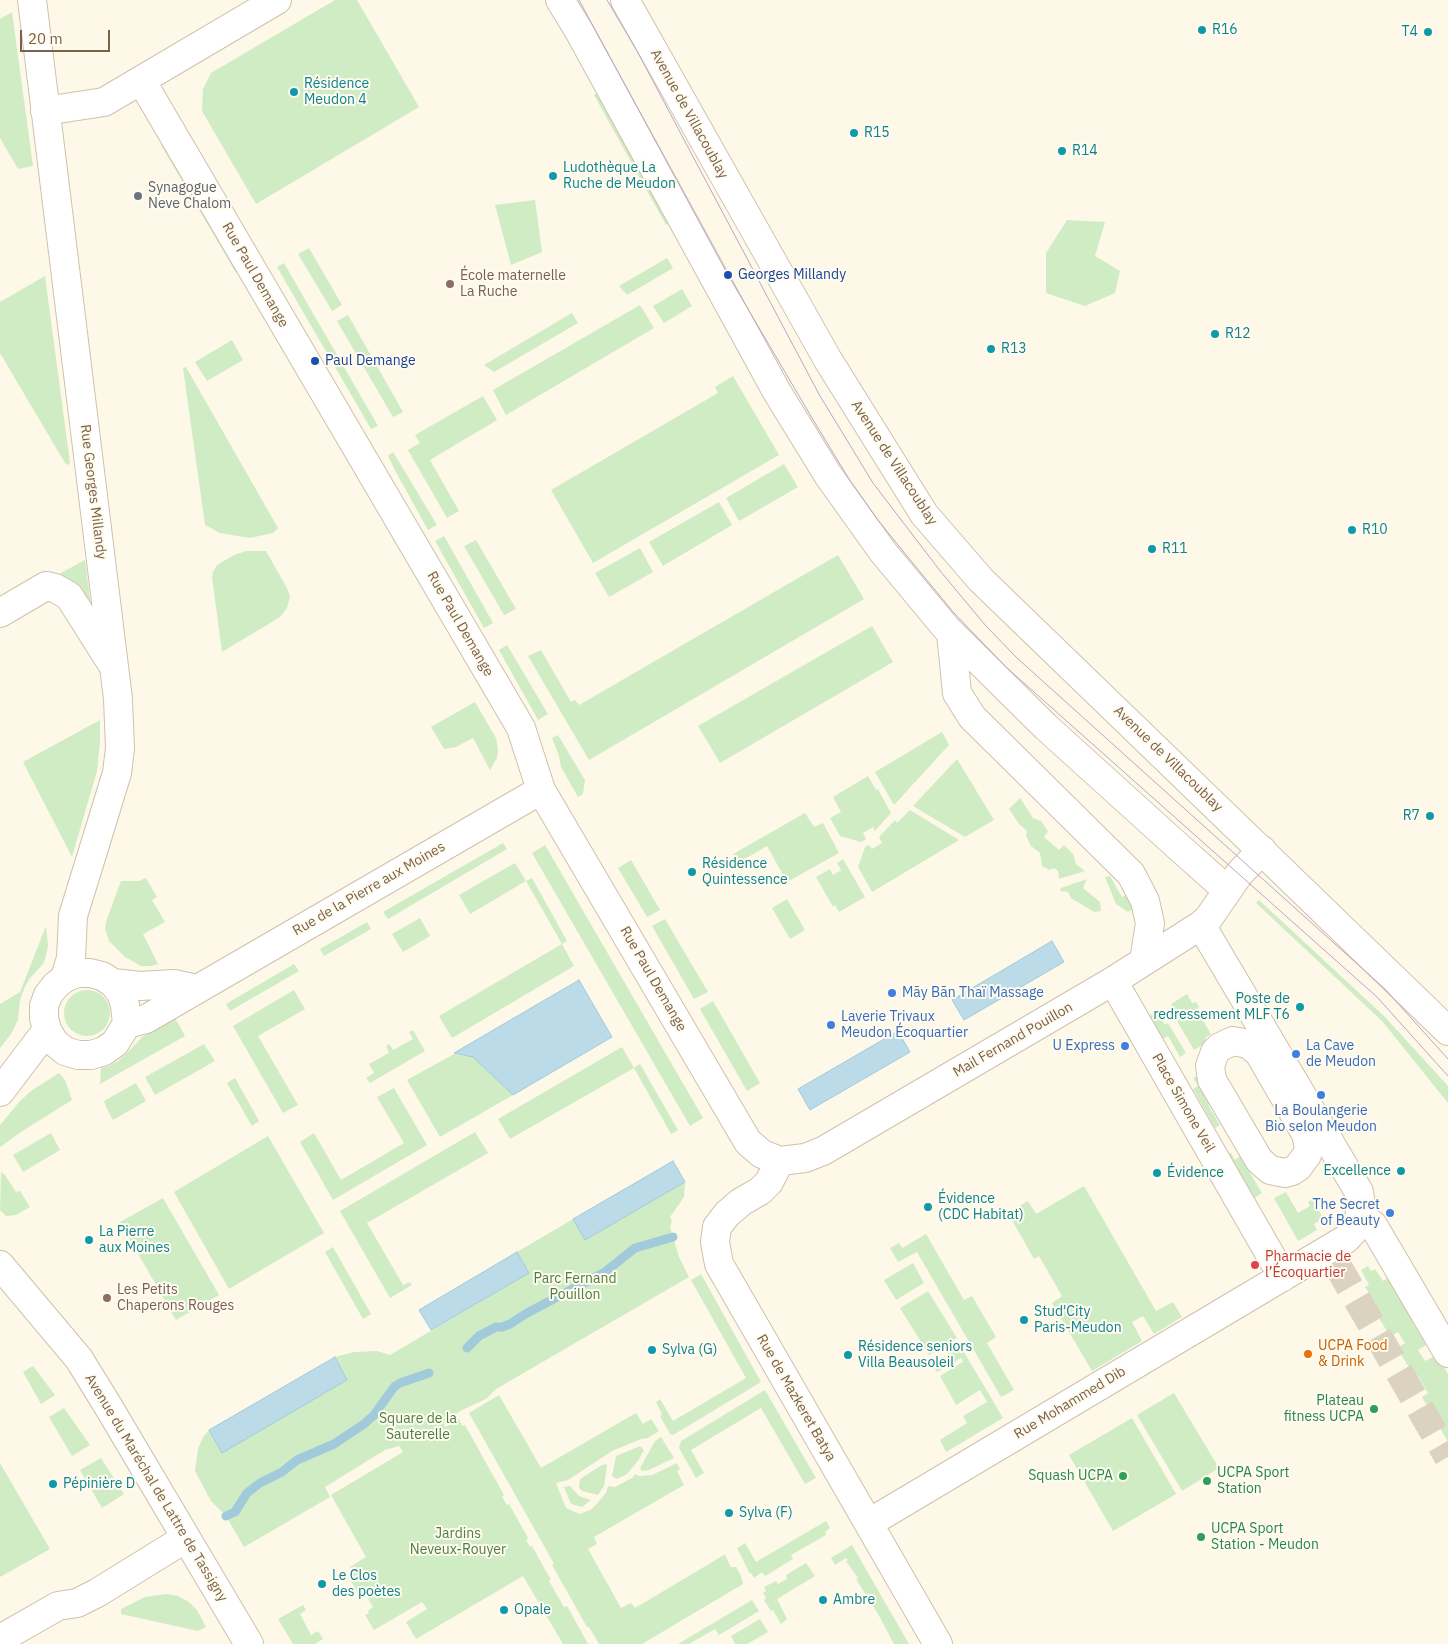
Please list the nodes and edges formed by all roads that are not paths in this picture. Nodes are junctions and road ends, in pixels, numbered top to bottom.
1 (32, 0) edge
2 (278, 0) edge
3 (560, 0) edge
4 (625, 0) edge
5 (141, 80) junction
6 (44, 110) junction
7 (0, 613) edge
8 (951, 633) junction
9 (116, 670) junction
10 (541, 790) junction
11 (1262, 850) junction
12 (1227, 890) junction
13 (1201, 925) junction
14 (1144, 961) junction
15 (65, 978) junction
16 (1113, 982) junction
17 (113, 983) junction
18 (196, 989) junction
19 (127, 1024) junction
20 (47, 1030) junction
21 (1448, 1031) edge
22 (1212, 1080) joint
23 (0, 1092) edge
24 (780, 1161) junction
25 (1360, 1217) junction
26 (0, 1265) edge
27 (1277, 1280) junction
28 (1448, 1353) edge
29 (869, 1523) junction
30 (186, 1538) junction
31 (0, 1639) edge
32 (249, 1644) edge
33 (938, 1644) edge

1 - 6 street, Rue Georges Millandy
2 - 5 street
3 - 8 street
4 - 11 street, Avenue de Villacoublay
5 - 6 street
5 - 10 street, Rue Paul Demange
6 - 9 street, Rue Georges Millandy
7 - 9 street
8 - 12 street
8 - 14 street
9 - 15 street, Rue Georges Millandy
10 - 18 street, Rue de la Pierre aux Moines
10 - 24 street, Rue Paul Demange
11 - 12 street
11 - 21 street, Avenue de Villacoublay
12 - 13 street, Mail Fernand Pouillon
13 - 14 street, Mail Fernand Pouillon
13 - 25 street
14 - 16 street, Mail Fernand Pouillon
15 - 17 street
15 - 20 street
16 - 24 street, Mail Fernand Pouillon
16 - 27 street, Place Simone Veil
17 - 18 street
17 - 19 street
18 - 19 street, Rue de la Pierre aux Moines
19 - 20 street
20 - 23 street
22 - 22 street
24 - 29 street, Rue de Mazkeret Batya
25 - 27 street
25 - 28 street
26 - 30 street, Avenue du Maréchal de Lattre de Tassigny
27 - 29 street, Rue Mohammed Dib
29 - 33 street, Rue de Mazkeret Batya
30 - 31 street
30 - 32 street, Avenue du Maréchal de Lattre de Tassigny

